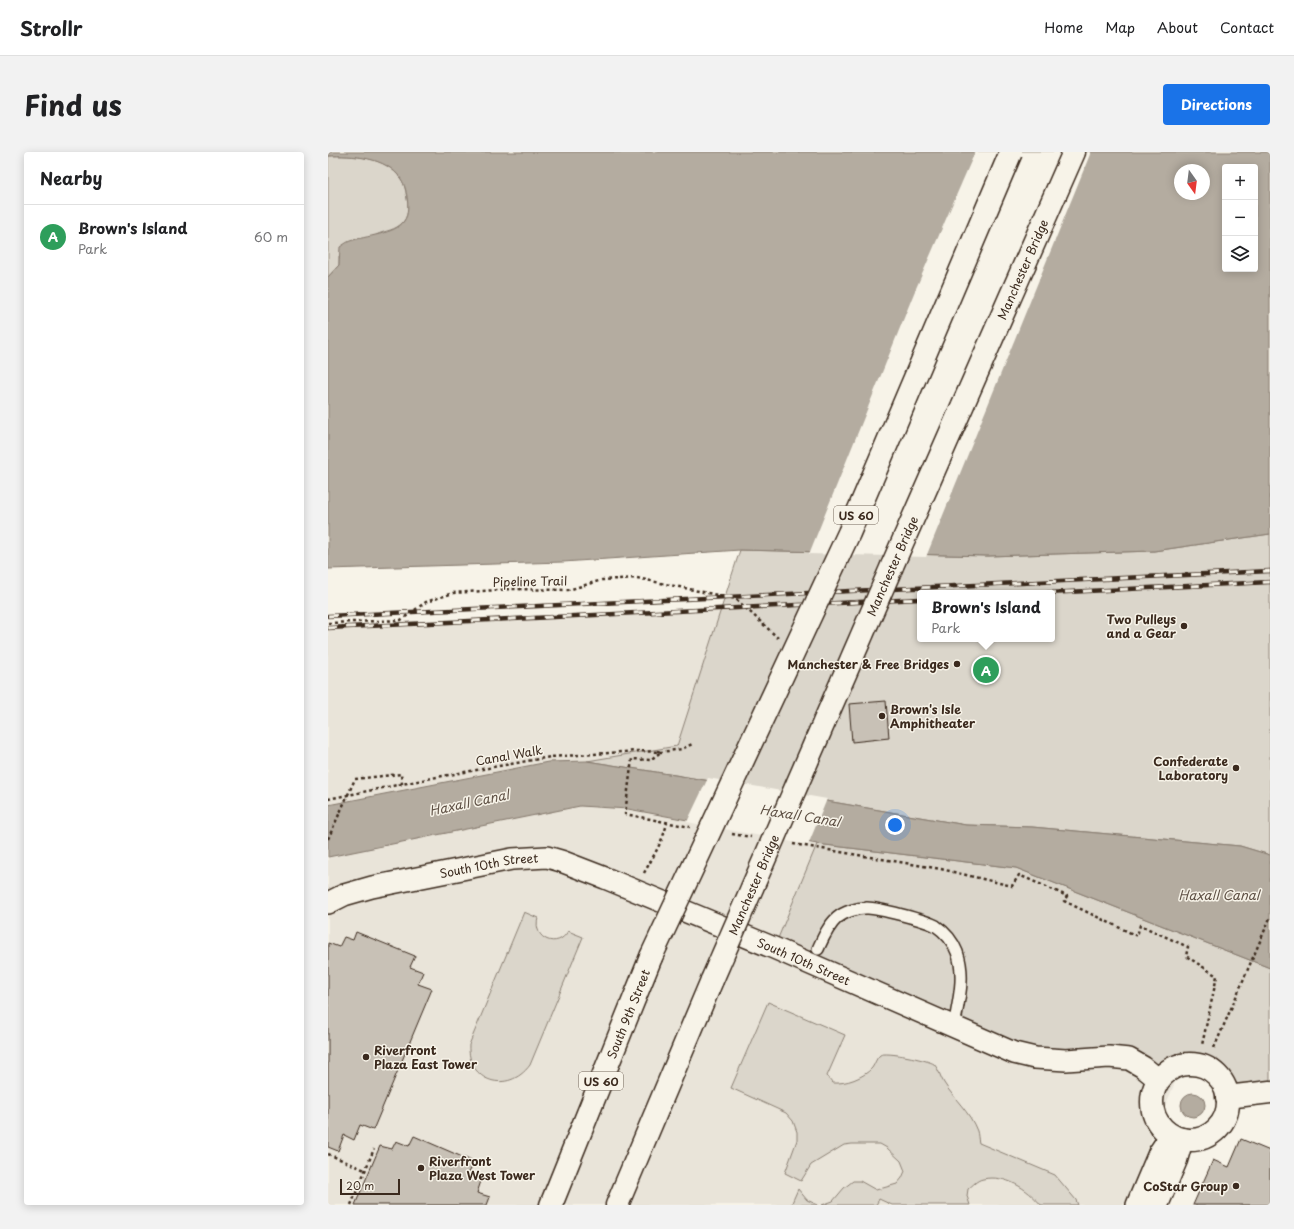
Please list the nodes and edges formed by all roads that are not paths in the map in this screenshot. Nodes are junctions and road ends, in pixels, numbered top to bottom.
1 (1011, 152) edge
2 (1074, 152) edge
3 (328, 903) edge
4 (818, 949) dead end
5 (954, 1027) junction
6 (1159, 1080) junction
7 (1270, 1092) edge
8 (1227, 1097) junction
9 (1177, 1137) junction
10 (551, 1205) edge
11 (616, 1205) edge
12 (1137, 1205) edge
13 (1157, 1205) edge

1 - 10 main road, South 9th Street / US 60, bridge
2 - 11 main road, Manchester Bridge, bridge
3 - 5 street, South 10th Street
4 - 5 lane
5 - 6 street, South 10th Street
6 - 8 main road
6 - 9 main road
7 - 8 main road
8 - 9 main road
9 - 12 street
9 - 13 main road

